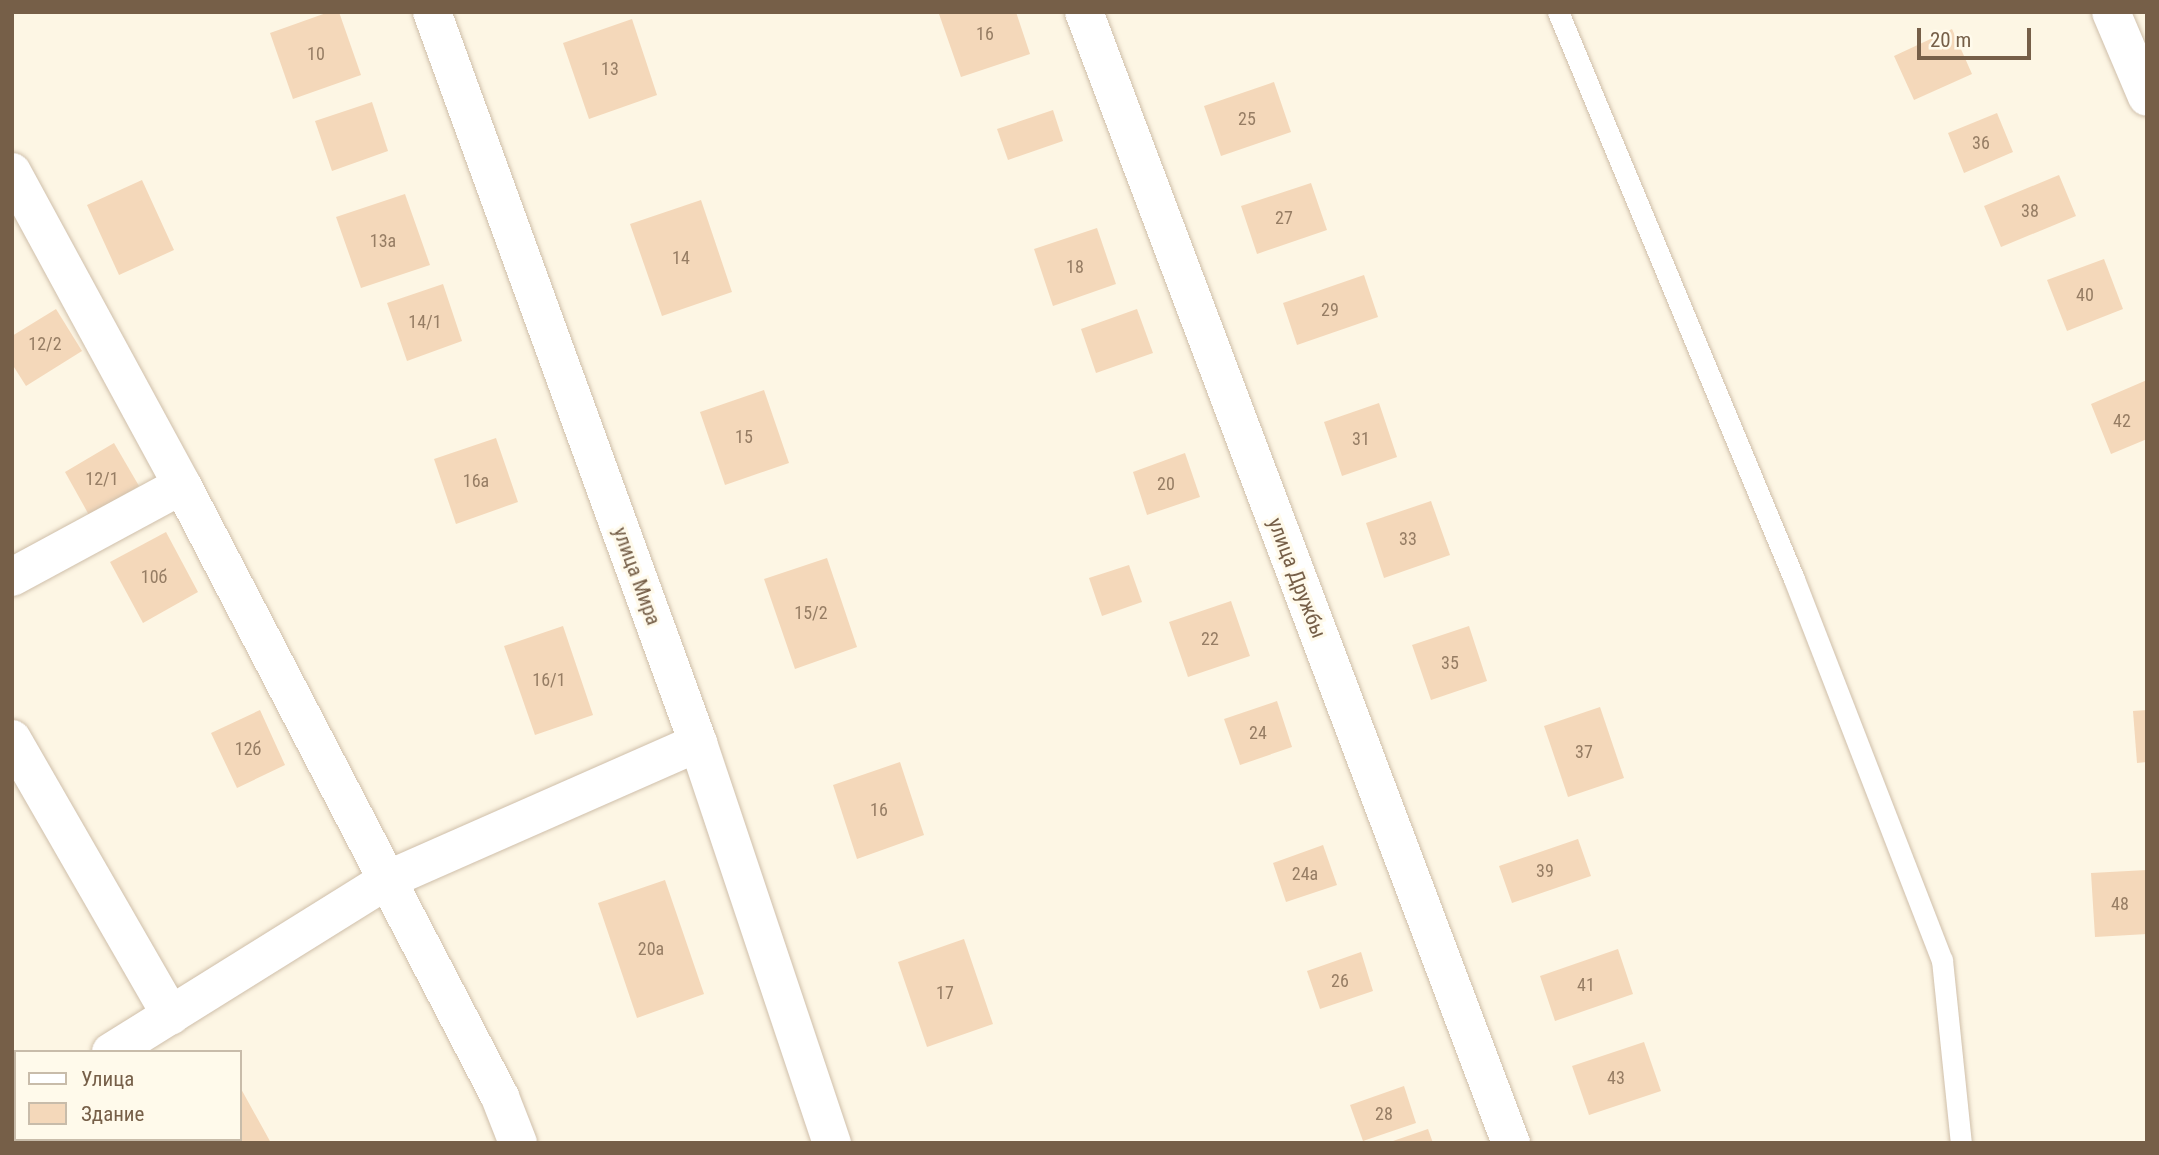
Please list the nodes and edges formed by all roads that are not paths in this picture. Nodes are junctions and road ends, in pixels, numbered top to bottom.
1 (432, 12) edge
2 (1084, 12) edge
3 (1558, 12) edge
4 (2111, 12) edge
5 (2147, 97) edge
6 (12, 172) edge
7 (182, 485) junction
8 (12, 577) edge
9 (12, 739) edge
10 (698, 743) junction
11 (387, 880) junction
12 (171, 1015) junction
13 (114, 1050) edge
14 (518, 1143) edge
15 (832, 1143) edge
16 (1511, 1143) edge
17 (1961, 1143) edge

1 - 10 street, улица Мира
2 - 16 street, улица Дружбы
3 - 17 lane
4 - 5 street
6 - 7 street
7 - 8 street
7 - 11 street
9 - 12 street
10 - 11 street
10 - 15 street, улица Мира
11 - 12 street
11 - 14 street
12 - 13 street

